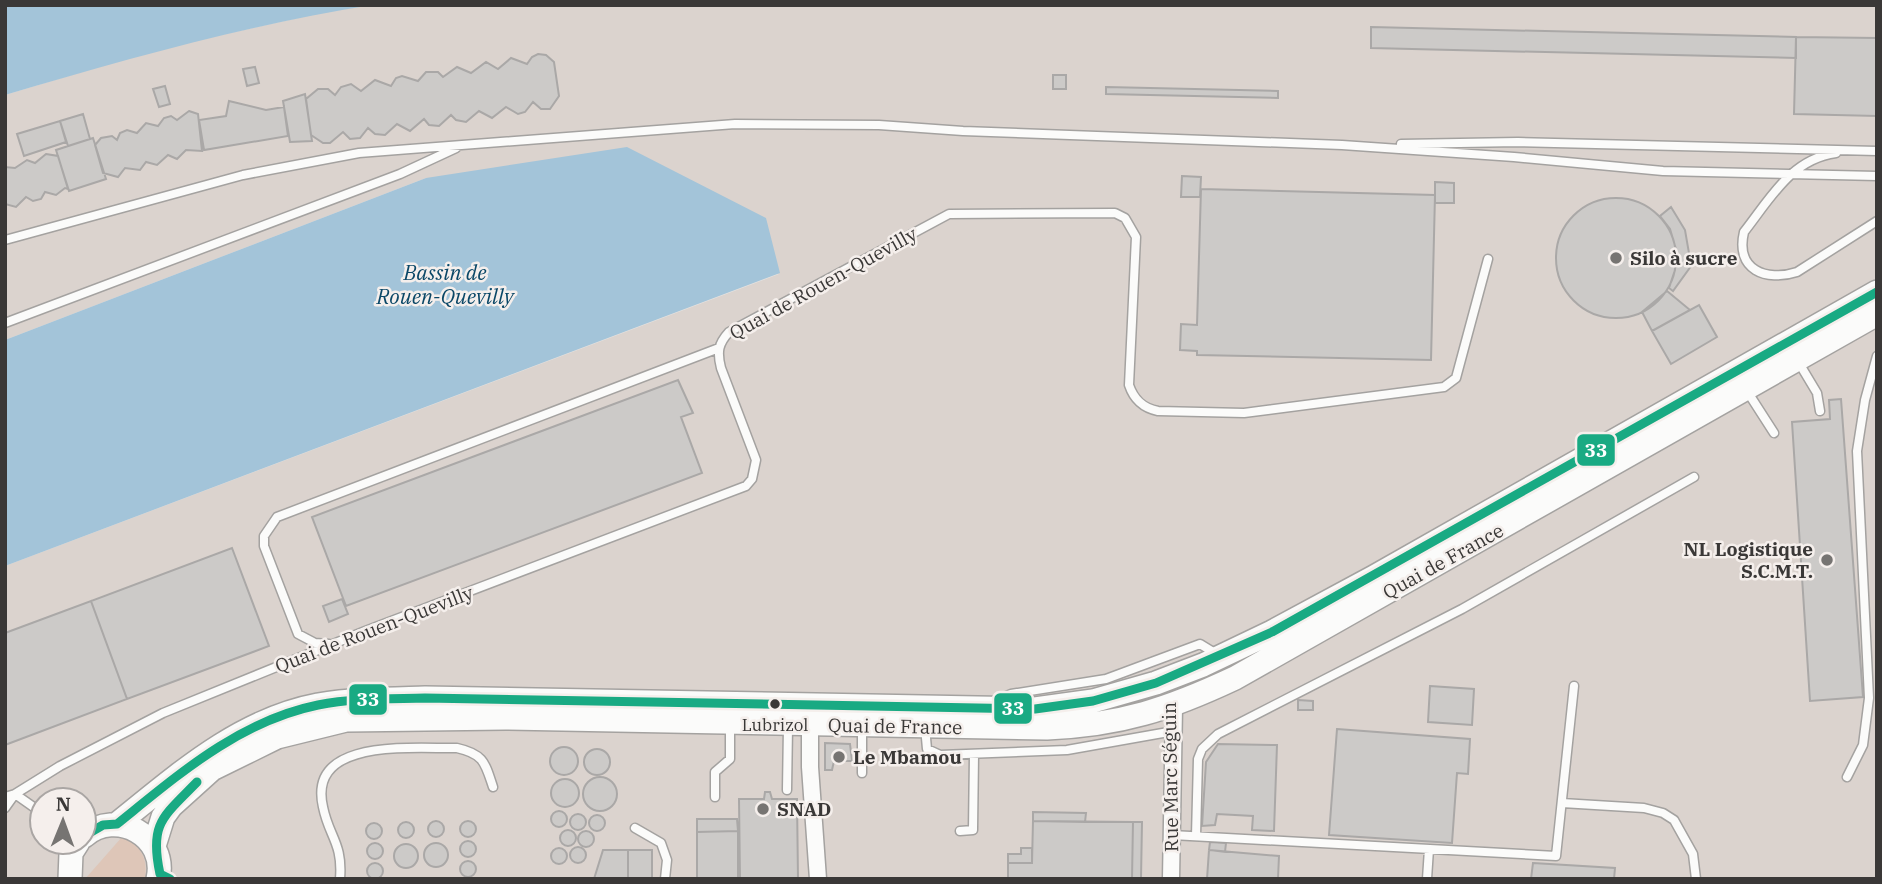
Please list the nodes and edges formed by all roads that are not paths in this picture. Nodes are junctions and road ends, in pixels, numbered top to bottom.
1 (462, 145) junction
2 (1342, 145) junction
3 (1873, 151) edge
4 (1789, 176) junction
5 (1877, 176) edge
6 (1877, 221) edge
7 (5, 240) edge
8 (1488, 259) dead end
9 (1877, 292) edge
10 (1877, 314) edge
11 (5, 323) edge
12 (719, 348) junction
13 (1877, 356) edge
14 (1797, 360) junction
15 (1746, 389) junction
16 (1820, 411) dead end
17 (1774, 433) dead end
18 (1694, 477) dead end
19 (1331, 599) junction
20 (332, 645) junction
21 (1220, 657) junction
22 (1156, 683) junction
23 (1574, 685) dead end
24 (1174, 707) junction
25 (984, 709) junction
26 (730, 723) junction
27 (799, 724) junction
28 (862, 726) junction
29 (925, 727) junction
30 (1174, 731) junction
31 (974, 755) junction
32 (862, 773) dead end
33 (1847, 777) dead end
34 (493, 787) dead end
35 (787, 790) dead end
36 (15, 794) junction
37 (5, 797) edge
38 (715, 797) dead end
39 (28, 803) edge
40 (1562, 803) junction
41 (5, 808) edge
42 (117, 824) junction
43 (98, 828) edge
44 (635, 828) dead end
45 (960, 831) dead end
46 (1171, 835) junction
47 (1196, 836) junction
48 (154, 846) junction
49 (1429, 849) junction
50 (71, 856) edge
51 (163, 877) edge
52 (70, 879) edge
53 (340, 879) edge
54 (665, 879) edge
55 (818, 879) edge
56 (1171, 879) edge
57 (1427, 879) edge
58 (1696, 879) edge

1 - 2 lane
1 - 7 lane
1 - 11 lane
2 - 3 lane
2 - 4 lane
3 - 4 lane
4 - 5 lane
4 - 6 lane
8 - 12 lane, Quai de Rouen-Quevilly
9 - 19 main road, Quai de France
10 - 14 main road, Quai de France
12 - 20 lane, Quai de Rouen-Quevilly
12 - 20 lane
13 - 33 lane
14 - 15 main road, Quai de France
14 - 16 lane
15 - 17 lane
15 - 24 main road, Quai de France
18 - 47 lane
19 - 21 main road, Quai de France
19 - 24 main road
20 - 36 lane, Quai de Rouen-Quevilly
21 - 22 main road, Quai de France
21 - 25 lane
22 - 24 main road, Rue Marc Séguin
22 - 25 main road, Quai de France
23 - 40 lane
24 - 29 main road, Quai de France
24 - 30 street, Rue Marc Séguin
25 - 42 main road, Quai de France
26 - 27 main road, Quai de France
26 - 38 lane
26 - 48 main road, Quai de France
27 - 28 main road, Quai de France
27 - 35 lane
27 - 55 street
28 - 29 main road, Quai de France
28 - 32 lane
29 - 31 lane
30 - 31 lane
30 - 46 street, Rue Marc Séguin
31 - 45 lane
34 - 53 lane
36 - 37 lane
36 - 39 lane
36 - 41 lane, Quai de Rouen-Quevilly
40 - 49 lane
40 - 58 lane
42 - 43 main road, Quai de France
42 - 48 main road
44 - 54 lane
46 - 47 lane
46 - 56 street, Rue Marc Séguin
47 - 49 lane
48 - 51 main road
49 - 57 lane
50 - 52 main road

